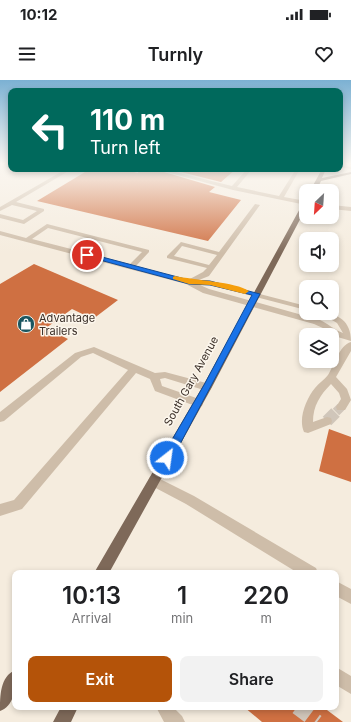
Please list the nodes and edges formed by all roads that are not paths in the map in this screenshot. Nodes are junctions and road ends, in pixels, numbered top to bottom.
1 (27, 194) edge
2 (261, 194) edge
3 (283, 194) edge
4 (280, 198) junction
5 (299, 202) edge
6 (12, 203) junction
7 (257, 205) dead end
8 (0, 209) edge
9 (0, 216) edge
10 (299, 220) edge
11 (0, 233) edge
12 (27, 240) junction
13 (221, 254) junction
14 (132, 266) junction
15 (211, 267) junction
16 (189, 282) junction
17 (256, 294) junction
18 (251, 304) junction
19 (299, 306) edge
20 (339, 320) edge
21 (350, 340) edge
22 (134, 370) junction
23 (154, 377) junction
24 (331, 378) junction
25 (207, 386) junction
26 (198, 403) junction
27 (341, 407) tunnel mouth
28 (0, 418) edge
29 (327, 421) tunnel mouth
30 (154, 481) junction
31 (0, 510) edge
32 (103, 570) edge
33 (306, 570) edge
34 (339, 590) edge
35 (351, 597) edge
36 (339, 677) edge
37 (12, 683) edge
38 (351, 686) edge
39 (0, 703) edge
40 (68, 710) edge
41 (166, 710) edge
42 (62, 722) edge
43 (176, 722) edge

1 - 6 street
2 - 4 street
3 - 4 street
4 - 5 street
6 - 8 street
6 - 9 street
7 - 13 street
10 - 17 main road, South Gary Avenue
11 - 12 street
12 - 14 street
12 - 14 street
13 - 15 street
13 - 15 street
14 - 16 street
15 - 16 street
16 - 17 street
16 - 18 street
17 - 18 main road, South Gary Avenue
17 - 19 street
18 - 21 street
18 - 25 main road, South Gary Avenue
20 - 21 street
21 - 24 street
22 - 23 street
22 - 28 street
22 - 31 street
23 - 25 street
23 - 26 street
24 - 27 street
24 - 29 street
25 - 26 main road, South Gary Avenue
26 - 30 main road, South Gary Avenue
30 - 32 main road, South Gary Avenue
30 - 33 street
34 - 35 street
36 - 38 street
37 - 39 main road
40 - 42 main road
41 - 43 street

